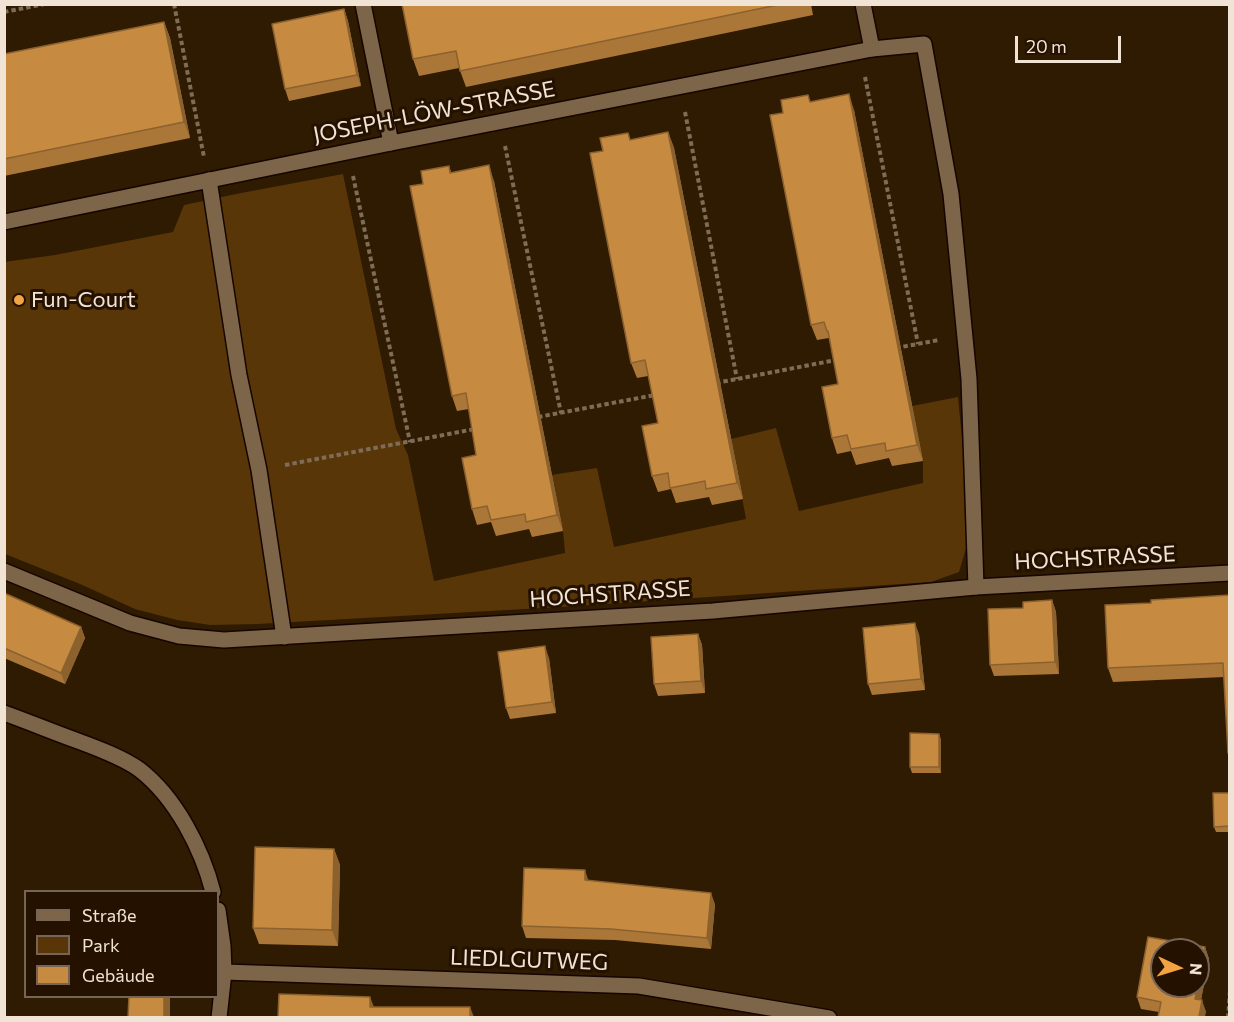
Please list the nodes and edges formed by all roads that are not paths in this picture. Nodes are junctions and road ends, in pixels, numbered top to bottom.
1 (363, 4) edge
2 (863, 4) edge
3 (866, 50) junction
4 (391, 143) junction
5 (209, 180) junction
6 (4, 222) edge
7 (4, 571) edge
8 (1230, 573) edge
9 (976, 587) junction
10 (284, 637) junction
11 (4, 713) edge
12 (213, 890) edge
13 (219, 917) edge
14 (224, 972) junction
15 (219, 1017) edge
16 (829, 1017) edge

1 - 4 street
2 - 3 street
3 - 4 street, JOSEPH-LÖW-STRASSE
3 - 9 street, JOSEPH-LÖW-STRASSE
4 - 5 street, JOSEPH-LÖW-STRASSE
5 - 6 street, JOSEPH-LÖW-STRASSE
5 - 10 street
7 - 10 street, HOCHSTRASSE
8 - 9 street, HOCHSTRASSE
9 - 10 street, HOCHSTRASSE
11 - 12 street
13 - 14 street
14 - 15 street
14 - 16 street, LIEDLGUTWEG

